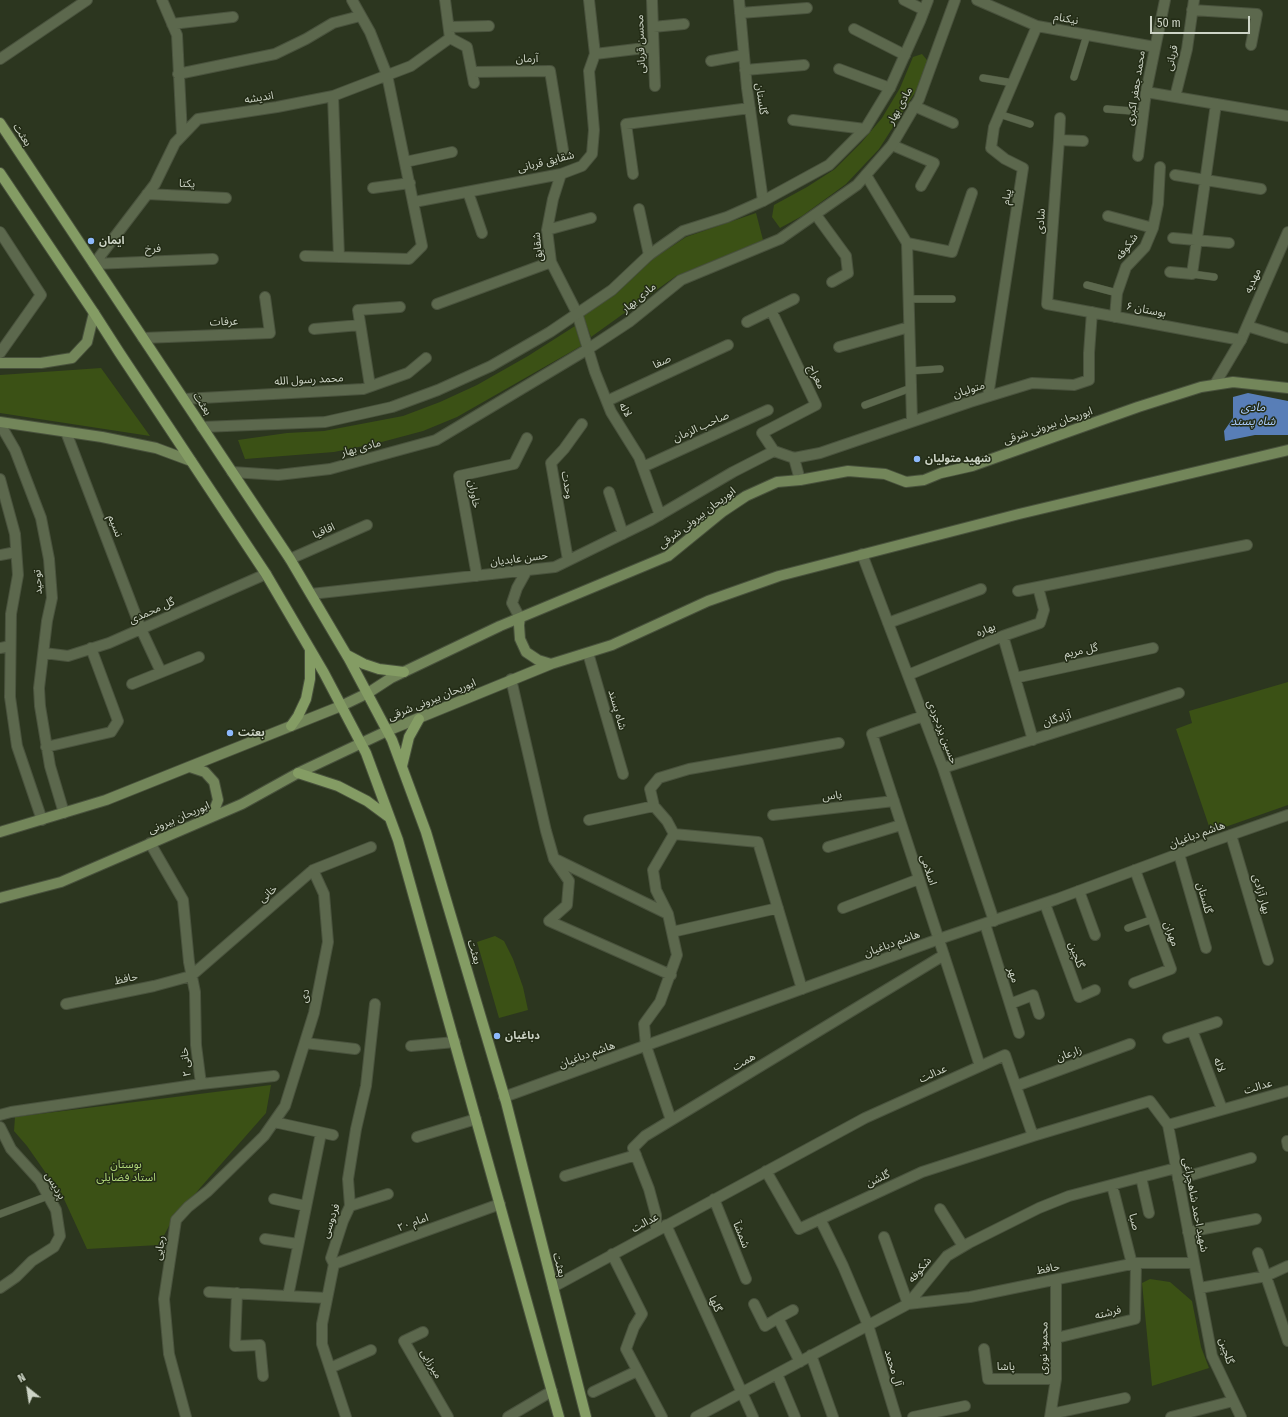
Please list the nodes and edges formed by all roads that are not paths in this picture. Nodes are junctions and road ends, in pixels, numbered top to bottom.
1 (88, 0) edge
2 (162, 0) edge
3 (352, 0) edge
4 (445, 0) edge
5 (589, 0) edge
6 (652, 0) edge
7 (739, 0) edge
8 (904, 0) edge
9 (928, 0) edge
10 (955, 0) edge
11 (977, 0) edge
12 (1165, 0) edge
13 (1193, 5) edge
14 (807, 8) dead end
15 (924, 10) junction
16 (740, 13) junction
17 (360, 16) junction
18 (233, 17) dead end
19 (172, 24) junction
20 (684, 24) dead end
21 (489, 26) dead end
22 (1037, 26) junction
23 (449, 27) junction
24 (653, 27) junction
25 (854, 29) dead end
26 (1087, 35) junction
27 (450, 38) junction
28 (1251, 45) dead end
29 (653, 47) junction
30 (1155, 47) junction
31 (595, 54) junction
32 (744, 55) junction
33 (905, 55) junction
34 (0, 59) edge
35 (711, 61) dead end
36 (804, 65) dead end
37 (839, 68) dead end
38 (745, 70) junction
39 (178, 74) junction
40 (387, 75) junction
41 (1074, 77) dead end
42 (983, 78) dead end
43 (1013, 83) junction
44 (655, 86) dead end
45 (890, 88) junction
46 (1146, 92) junction
47 (333, 96) junction
48 (1174, 97) junction
49 (1216, 104) junction
50 (914, 106) junction
51 (750, 108) junction
52 (1107, 109) dead end
53 (1144, 112) junction
54 (1000, 114) junction
55 (1288, 116) edge
56 (1060, 118) dead end
57 (793, 120) dead end
58 (0, 123) edge
59 (953, 123) dead end
60 (1030, 124) dead end
61 (865, 129) junction
62 (182, 135) junction
63 (1059, 140) junction
64 (1083, 141) dead end
65 (892, 146) junction
66 (563, 150) dead end
67 (452, 152) dead end
68 (1138, 156) dead end
69 (405, 162) junction
70 (1160, 167) dead end
71 (0, 173) edge
72 (561, 174) junction
73 (633, 174) dead end
74 (866, 175) junction
75 (1175, 175) dead end
76 (1205, 180) junction
77 (410, 182) junction
78 (922, 186) dead end
79 (373, 188) dead end
80 (1261, 189) dead end
81 (468, 192) junction
82 (147, 194) junction
83 (972, 194) dead end
84 (226, 198) dead end
85 (414, 202) junction
86 (763, 202) junction
87 (639, 208) dead end
88 (816, 215) junction
89 (1108, 216) dead end
90 (591, 218) dead end
91 (1153, 228) junction
92 (547, 230) junction
93 (0, 232) edge
94 (1288, 232) edge
95 (482, 233) dead end
96 (1174, 238) dead end
97 (1197, 240) junction
98 (907, 243) junction
99 (1229, 243) dead end
100 (649, 255) junction
101 (305, 256) dead end
102 (339, 257) junction
103 (213, 259) dead end
104 (551, 262) junction
105 (94, 264) junction
106 (1170, 272) dead end
107 (1192, 274) junction
108 (1214, 277) dead end
109 (832, 282) dead end
110 (1088, 285) dead end
111 (1117, 293) junction
112 (265, 297) dead end
113 (794, 299) dead end
114 (908, 299) junction
115 (952, 299) dead end
116 (437, 304) dead end
117 (1047, 304) joint
118 (400, 307) dead end
119 (771, 310) junction
120 (1092, 312) junction
121 (94, 313) junction
122 (577, 313) junction
123 (1115, 317) junction
124 (746, 322) dead end
125 (360, 325) junction
126 (1247, 326) junction
127 (909, 327) junction
128 (314, 329) dead end
129 (143, 338) junction
130 (1286, 338) dead end
131 (1241, 340) junction
132 (728, 345) dead end
133 (839, 347) dead end
134 (588, 349) junction
135 (0, 353) edge
136 (426, 358) dead end
137 (0, 363) edge
138 (940, 369) dead end
139 (910, 371) junction
140 (1215, 384) junction
141 (370, 386) junction
142 (911, 388) junction
143 (1288, 388) edge
144 (988, 396) junction
145 (184, 400) junction
146 (607, 401) junction
147 (865, 405) dead end
148 (768, 410) dead end
149 (912, 421) junction
150 (0, 423) edge
151 (582, 424) dead end
152 (202, 427) junction
153 (66, 432) junction
154 (527, 438) dead end
155 (1288, 450) edge
156 (774, 451) junction
157 (794, 458) junction
158 (191, 461) junction
159 (643, 467) junction
160 (232, 472) junction
161 (0, 479) edge
162 (800, 480) junction
163 (609, 492) dead end
164 (660, 515) junction
165 (367, 525) dead end
166 (623, 534) junction
167 (1247, 545) dead end
168 (16, 552) junction
169 (862, 554) junction
170 (0, 555) edge
171 (290, 559) junction
172 (568, 560) junction
173 (527, 570) junction
174 (266, 574) junction
175 (477, 576) junction
176 (1038, 587) junction
177 (981, 589) dead end
178 (1018, 591) dead end
179 (311, 594) junction
180 (520, 618) junction
181 (888, 623) junction
182 (141, 629) junction
183 (1003, 636) junction
184 (10, 646) junction
185 (0, 648) edge
186 (91, 648) junction
187 (310, 648) junction
188 (1153, 648) dead end
189 (44, 653) junction
190 (588, 653) junction
191 (347, 655) junction
192 (200, 656) dead end
193 (551, 664) junction
194 (161, 672) junction
195 (404, 672) junction
196 (908, 675) junction
197 (1015, 678) junction
198 (511, 679) junction
199 (132, 684) dead end
200 (368, 693) junction
201 (1179, 693) dead end
202 (341, 706) junction
203 (923, 716) junction
204 (419, 719) junction
205 (291, 726) junction
206 (387, 731) junction
207 (1033, 740) junction
208 (360, 743) junction
209 (839, 743) dead end
210 (46, 747) junction
211 (190, 766) junction
212 (402, 768) junction
213 (943, 768) junction
214 (298, 773) junction
215 (623, 774) dead end
216 (894, 801) junction
217 (654, 806) junction
218 (64, 813) junction
219 (773, 815) dead end
220 (1288, 815) edge
221 (212, 816) junction
222 (390, 818) junction
223 (42, 820) junction
224 (589, 820) dead end
225 (901, 825) junction
226 (0, 832) edge
227 (674, 834) junction
228 (1231, 835) junction
229 (150, 843) junction
230 (371, 847) dead end
231 (828, 847) dead end
232 (1179, 854) junction
233 (554, 859) junction
234 (313, 870) junction
235 (1135, 870) junction
236 (918, 879) junction
237 (1079, 891) junction
238 (0, 898) edge
239 (1045, 904) junction
240 (778, 908) junction
241 (843, 908) dead end
242 (668, 914) junction
243 (1153, 919) junction
244 (989, 922) junction
245 (1128, 928) dead end
246 (672, 932) junction
247 (1094, 935) dead end
248 (939, 939) junction
249 (1206, 948) dead end
250 (944, 955) junction
251 (1268, 960) dead end
252 (670, 975) junction
253 (191, 976) junction
254 (1134, 983) dead end
255 (802, 989) junction
256 (1095, 990) dead end
257 (66, 1004) dead end
258 (375, 1004) dead end
259 (1010, 1004) junction
260 (1039, 1014) dead end
261 (1217, 1022) dead end
262 (1192, 1030) junction
263 (1019, 1034) dead end
264 (1168, 1038) dead end
265 (455, 1042) junction
266 (304, 1043) junction
267 (1130, 1044) dead end
268 (411, 1046) dead end
269 (646, 1046) junction
270 (355, 1048) dead end
271 (980, 1066) junction
272 (274, 1076) dead end
273 (201, 1084) junction
274 (1016, 1086) junction
275 (1288, 1091) edge
276 (504, 1097) junction
277 (1222, 1110) junction
278 (0, 1115) edge
279 (476, 1119) junction
280 (671, 1120) junction
281 (274, 1122) junction
282 (1168, 1125) junction
283 (0, 1127) edge
284 (321, 1133) junction
285 (332, 1135) dead end
286 (1033, 1136) junction
287 (417, 1137) dead end
288 (636, 1155) junction
289 (1251, 1158) dead end
290 (1176, 1168) junction
291 (766, 1171) junction
292 (565, 1176) dead end
293 (1141, 1177) junction
294 (1178, 1179) junction
295 (1112, 1185) junction
296 (388, 1194) dead end
297 (48, 1196) junction
298 (274, 1199) dead end
299 (714, 1199) junction
300 (500, 1204) junction
301 (306, 1206) junction
302 (350, 1206) junction
303 (940, 1209) dead end
304 (1149, 1213) dead end
305 (0, 1214) edge
306 (820, 1219) junction
307 (1256, 1220) dead end
308 (666, 1226) junction
309 (656, 1230) junction
310 (1188, 1232) junction
311 (884, 1237) dead end
312 (265, 1239) dead end
313 (298, 1244) junction
314 (964, 1246) junction
315 (1258, 1253) dead end
316 (612, 1254) junction
317 (1194, 1263) junction
318 (334, 1264) junction
319 (1134, 1264) junction
320 (1288, 1266) edge
321 (1266, 1276) junction
322 (746, 1279) dead end
323 (1056, 1280) junction
324 (553, 1287) junction
325 (0, 1288) edge
326 (1200, 1288) junction
327 (209, 1292) dead end
328 (236, 1293) junction
329 (288, 1296) junction
330 (327, 1298) junction
331 (754, 1304) dead end
332 (908, 1304) junction
333 (793, 1310) dead end
334 (778, 1318) junction
335 (868, 1325) junction
336 (423, 1332) dead end
337 (1056, 1338) junction
338 (1288, 1341) edge
339 (984, 1349) dead end
340 (371, 1350) dead end
341 (811, 1355) junction
342 (800, 1362) junction
343 (330, 1368) junction
344 (637, 1371) junction
345 (777, 1374) junction
346 (263, 1376) dead end
347 (1056, 1379) junction
348 (552, 1391) junction
349 (593, 1392) dead end
350 (742, 1393) junction
351 (1125, 1398) dead end
352 (1233, 1401) junction
353 (965, 1406) dead end
354 (1050, 1415) edge
355 (186, 1417) edge
356 (346, 1417) edge
357 (448, 1417) edge
358 (508, 1417) edge
359 (559, 1417) edge
360 (586, 1417) edge
361 (662, 1417) edge
362 (696, 1417) edge
363 (753, 1417) edge
364 (795, 1417) edge
365 (833, 1417) edge
366 (896, 1417) edge
367 (912, 1417) edge
368 (1171, 1417) edge
369 (1241, 1417) edge

1 - 34 street
2 - 19 street
3 - 17 street
4 - 23 street
5 - 31 street
6 - 24 street, محسن قربانی
7 - 16 street, گلستان
8 - 15 street
9 - 15 street, مادی بهار
10 - 50 street, مادی بهار
11 - 22 street, نیکنام
12 - 30 street, محمد جعفر اکبری
13 - 28 street
13 - 48 street, قربانی
14 - 16 street
15 - 33 street, مادی بهار
16 - 32 street, گلستان
17 - 39 street
17 - 40 street
18 - 19 street
19 - 39 street
20 - 24 street
21 - 23 street
22 - 26 street, نیکنام
22 - 43 street, پیام
23 - 27 street
24 - 29 street, محسن قربانی
25 - 33 street
26 - 30 street, نیکنام
26 - 41 lane
27 - 40 street, اندیشه
27 - 66 street, آرمان
29 - 31 street
29 - 44 street, محسن قربانی
30 - 46 street, محمد جعفر اکبری
31 - 72 street, شقایق قربانی
32 - 35 street
32 - 38 street, گلستان
33 - 45 street, مادی بهار
36 - 38 street
37 - 45 street
38 - 51 street, گلستان
39 - 62 street
40 - 47 street, اندیشه
40 - 69 street
42 - 43 lane
43 - 54 street, پیام
45 - 61 street, مادی بهار
46 - 48 street
46 - 53 street, محمد جعفر اکبری
47 - 62 street, اندیشه
47 - 102 street
48 - 49 street
49 - 55 street
49 - 76 street
50 - 59 street
50 - 65 street, مادی بهار
51 - 73 street
51 - 86 street, گلستان
52 - 53 lane
53 - 68 street, محمد جعفر اکبری
54 - 60 lane
54 - 144 street, پیام
56 - 63 street, شادی
57 - 61 street
58 - 105 main road, بعثت
61 - 86 street, مادی بهار
62 - 82 street, اندیشه
63 - 64 street
63 - 117 street, شادی
65 - 74 street, مادی بهار
65 - 78 street
67 - 69 street
69 - 77 street
70 - 91 street, شکوفه
71 - 121 main road
72 - 81 street, شقایق قربانی
72 - 92 street, شقایق
74 - 88 street, مادی بهار
74 - 98 street
75 - 76 street
76 - 80 street
76 - 97 street
77 - 79 street
77 - 85 street
81 - 85 street, شقایق قربانی
81 - 95 street
82 - 84 street, یکتا
82 - 105 street, اندیشه
83 - 98 street
85 - 102 street
86 - 100 street, مادی بهار
87 - 100 street
88 - 109 street
88 - 134 street, مادی بهار
89 - 91 street
90 - 92 street
91 - 111 street, شکوفه
92 - 104 street, شقایق
93 - 135 street
94 - 126 street, مهدیه
96 - 97 street
97 - 99 street
97 - 107 street
98 - 114 street
100 - 122 street, مادی بهار
101 - 102 street
103 - 105 street, فرخ
104 - 116 street
104 - 122 street, شقایق
105 - 129 main road, بعثت
106 - 107 street
107 - 108 lane
110 - 111 lane
111 - 123 street, شکوفه
112 - 129 street, عرفات
113 - 119 street
114 - 115 lane
114 - 127 street
117 - 120 street, بوستان ۶
118 - 125 street
119 - 124 street
119 - 156 street, معراج
120 - 123 street, بوستان ۶
120 - 144 street, متولیان
121 - 137 main road
121 - 158 main road
122 - 134 street, لاله
122 - 152 street, مادی بهار
123 - 131 street, بوستان ۶
125 - 128 street
125 - 141 street
126 - 130 street
126 - 131 street, مهدیه
127 - 133 street
127 - 139 street
129 - 145 main road, بعثت
131 - 140 street, مهدیه
132 - 146 street, صفا
134 - 146 street, لاله
134 - 160 street, مادی بهار
136 - 141 street, محمد رسول الله
138 - 139 lane
139 - 142 street
140 - 143 main road, ابوریحان بیرونی شرقی
140 - 162 main road, ابوریحان بیرونی شرقی
141 - 145 street, محمد رسول الله
142 - 147 lane
142 - 149 street
144 - 149 street, متولیان
145 - 152 main road, بعثت
146 - 159 street, لاله
148 - 159 street, صاحب الزمان
149 - 157 street, متولیان
150 - 153 main road
150 - 189 street, توحید
151 - 172 street, وحدت
152 - 160 main road, بعثت
153 - 158 main road
153 - 182 street, نسیم
154 - 175 street, خاوران
155 - 169 main road, ابوریحان بیرونی شرقی
156 - 157 street
156 - 164 street, حسن عابدیان
157 - 162 street
158 - 174 main road
159 - 164 street, لاله
160 - 171 main road, بعثت
161 - 168 street
162 - 180 main road, ابوریحان بیرونی شرقی
163 - 166 street
164 - 166 street, حسن عابدیان
165 - 171 street, اقاقیا
166 - 172 street, حسن عابدیان
167 - 176 street
168 - 170 street
168 - 184 street
169 - 181 street, حسین یزدجردی
169 - 190 main road, ابوریحان بیرونی شرقی
171 - 179 main road, بعثت
172 - 173 street, حسن عابدیان
173 - 175 street, حسن عابدیان
173 - 180 street
174 - 182 street, گل محمدی
174 - 187 main road
175 - 179 street, حسن عابدیان
176 - 178 street
176 - 183 street, بهاره
177 - 181 street
179 - 191 main road, بعثت
180 - 193 main road
180 - 195 main road, ابوریحان بیرونی شرقی
181 - 196 street, حسین یزدجردی
182 - 186 street, گل محمدی
182 - 194 street, نسیم
183 - 196 street, بهاره
183 - 197 street
184 - 185 street
184 - 223 street
186 - 189 street, گل محمدی
186 - 210 street
187 - 202 main road
187 - 205 main road
188 - 197 street, گل مریم
189 - 210 street, توحید
190 - 193 main road, ابوریحان بیرونی شرقی
190 - 215 street, شاه پسند
191 - 195 main road
191 - 200 main road, بعثت
192 - 194 street
193 - 198 main road, ابوریحان بیرونی شرقی
194 - 199 street
195 - 200 main road, ابوریحان بیرونی شرقی
196 - 203 street, حسین یزدجردی
197 - 207 street
198 - 204 main road, ابوریحان بیرونی شرقی
198 - 233 street
200 - 202 main road, ابوریحان بیرونی شرقی
200 - 206 main road, بعثت
201 - 207 street, آزادگان
202 - 205 main road
202 - 208 main road
203 - 213 street, حسین یزدجردی
203 - 216 street, اسلامی
204 - 206 main road, ابوریحان بیرونی شرقی
204 - 212 main road
205 - 211 main road
206 - 208 main road, ابوریحان بیرونی شرقی
206 - 212 main road, بعثت
207 - 213 street, آزادگان
208 - 214 main road, ابوریحان بیرونی
208 - 222 main road
209 - 217 street
210 - 218 street, توحید
211 - 218 main road
211 - 221 main road
212 - 276 main road, بعثت
213 - 244 street, حسین یزدجردی
214 - 221 main road, ابوریحان بیرونی
214 - 222 main road
216 - 219 street, یاس
216 - 225 street, اسلامی
217 - 224 street
217 - 227 street
218 - 223 main road
220 - 228 street, هاشم دباغیان
221 - 229 main road, ابوریحان بیرونی
222 - 265 main road
223 - 226 main road
225 - 231 street
225 - 236 street, اسلامی
227 - 240 street
227 - 242 street
228 - 232 street, هاشم دباغیان
228 - 251 street, بهار آزادی
229 - 238 main road, ابوریحان بیرونی
229 - 253 street, خانی ۲
230 - 234 street, خانی
232 - 235 street, هاشم دباغیان
232 - 249 street, گلستان
233 - 242 street
233 - 252 street
234 - 253 street, خانی
234 - 266 street, دی
235 - 237 street, هاشم دباغیان
235 - 243 street, مهران
236 - 241 street
236 - 248 street, اسلامی
237 - 239 street, هاشم دباغیان
237 - 247 street
239 - 244 street, هاشم دباغیان
239 - 256 street, گلچین
240 - 246 street
240 - 255 street
242 - 246 street
243 - 245 lane
243 - 254 street, مهران
244 - 248 street, هاشم دباغیان
244 - 259 street, مهر
246 - 252 street
248 - 250 street, اسلامی
248 - 255 street, هاشم دباغیان
250 - 271 street, اسلامی
250 - 280 street, همت
252 - 269 street
253 - 257 street, حافظ
253 - 273 street, خانی ۲
255 - 269 street, هاشم دباغیان
258 - 302 street, فردوسی
259 - 260 street
259 - 263 street, مهر
261 - 262 street
262 - 264 street
262 - 277 street, لاله
265 - 268 street
265 - 279 main road
266 - 270 street
266 - 281 street, دی
267 - 274 street, زارعان
269 - 276 street, هاشم دباغیان
269 - 280 street
271 - 274 street, عدالت
271 - 291 street, عدالت
272 - 273 street
273 - 278 street, خانی ۲
274 - 286 street, عدالت
275 - 277 street, عدالت
276 - 324 main road, بعثت
277 - 282 street, عدالت
279 - 287 street
279 - 300 main road
280 - 288 street, همت
281 - 284 street
281 - 355 street, رجایی
282 - 286 street
282 - 290 street, شهید احمد شاهچراغی
283 - 297 street, پردیس
284 - 285 street
284 - 301 street
286 - 306 street, گلشن
288 - 292 street
288 - 309 street
289 - 294 street
290 - 293 street, شکوفه
290 - 294 street, شهید احمد شاهچراغی
291 - 299 street, عدالت
291 - 306 street, گلشن
293 - 295 street, شکوفه
293 - 304 street
294 - 310 street, شهید احمد شاهچراغی
295 - 314 street, شکوفه
295 - 319 street, صبا
296 - 302 street
297 - 305 lane
297 - 325 street, پردیس
298 - 301 street
299 - 308 street, عدالت
299 - 322 street, شمشآ
300 - 318 street, امام ۲۰
300 - 348 main road
301 - 313 street
302 - 318 street, فردوسی
303 - 314 street
306 - 335 street, آل محمد
307 - 310 street
308 - 309 street, عدالت
308 - 350 street, گلها
309 - 316 street, عدالت
310 - 317 street, شهید احمد شاهچراغی
311 - 332 street
312 - 313 street
313 - 329 street
314 - 332 street, شکوفه
315 - 321 street
316 - 324 street, عدالت
316 - 344 street
317 - 319 street, حافظ
317 - 326 street, شهید احمد شاهچراغی
318 - 330 street, فردوسی
319 - 323 street, حافظ
319 - 337 street, فرشته
320 - 321 street
321 - 326 street
321 - 338 street
323 - 332 street, حافظ
323 - 337 street, محمود نوری
324 - 360 main road, بعثت
326 - 352 street, گلچین
327 - 328 street
328 - 329 street
328 - 346 street
329 - 330 street
330 - 343 street, فردوسی
331 - 334 street
332 - 335 street, شکوفه
333 - 334 street
334 - 342 street
335 - 341 street, شکوفه
335 - 366 street, آل محمد
336 - 357 street, میرزایی
337 - 347 street, محمود نوری
339 - 347 street, پاشا
340 - 343 street
341 - 342 street, شکوفه
341 - 365 street
342 - 345 street, شکوفه
343 - 356 street, فردوسی
344 - 349 street
344 - 361 street
345 - 350 street, شکوفه
345 - 364 street
347 - 354 street, محمود نوری
348 - 358 street
348 - 359 main road
350 - 362 street, شکوفه
350 - 363 street
351 - 354 street
352 - 368 street
352 - 369 street, گلچین
353 - 367 street

